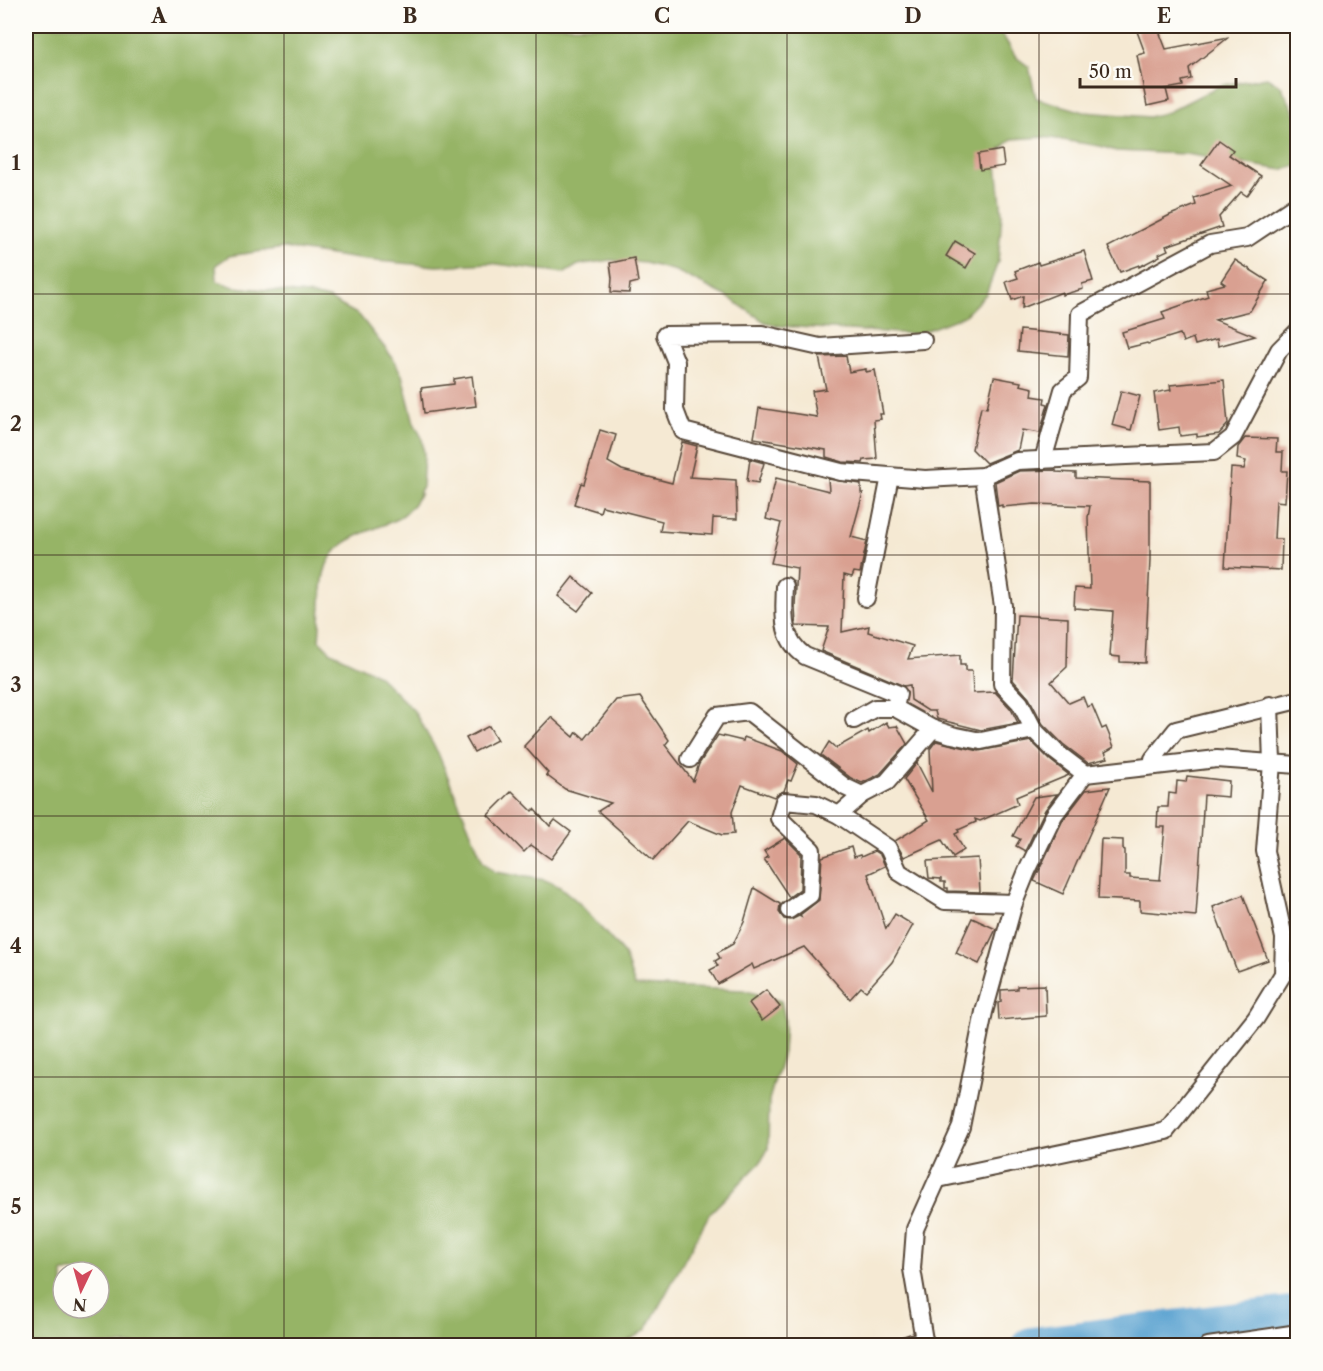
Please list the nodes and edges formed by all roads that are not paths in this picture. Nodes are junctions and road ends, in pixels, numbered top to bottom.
1 (1298, 204) edge
2 (1298, 331) edge
3 (922, 340) dead end
4 (1043, 460) junction
5 (890, 476) junction
6 (983, 476) junction
7 (785, 586) dead end
8 (866, 598) dead end
9 (1298, 700) edge
10 (1270, 705) junction
11 (895, 708) junction
12 (854, 720) dead end
13 (933, 729) junction
14 (1034, 730) junction
15 (690, 759) dead end
16 (1272, 763) junction
17 (1298, 765) edge
18 (1155, 766) junction
19 (1085, 774) junction
20 (862, 795) junction
21 (839, 815) junction
22 (1014, 903) junction
23 (789, 910) dead end
24 (938, 1179) junction
25 (1298, 1333) edge
26 (924, 1342) edge
27 (903, 1346) edge
28 (1208, 1346) edge

1 - 4 street
2 - 4 street
3 - 5 street
4 - 6 street
5 - 6 street
5 - 8 street
6 - 14 street
7 - 11 street
9 - 10 street
10 - 16 street
10 - 18 street
11 - 12 street
11 - 13 street
13 - 14 street
13 - 20 street
14 - 19 street
15 - 20 street
16 - 17 street
16 - 18 street
16 - 24 street
18 - 19 street
19 - 22 street
20 - 21 street
21 - 22 street
21 - 23 street
22 - 24 street
24 - 26 street
25 - 28 street
26 - 27 street

